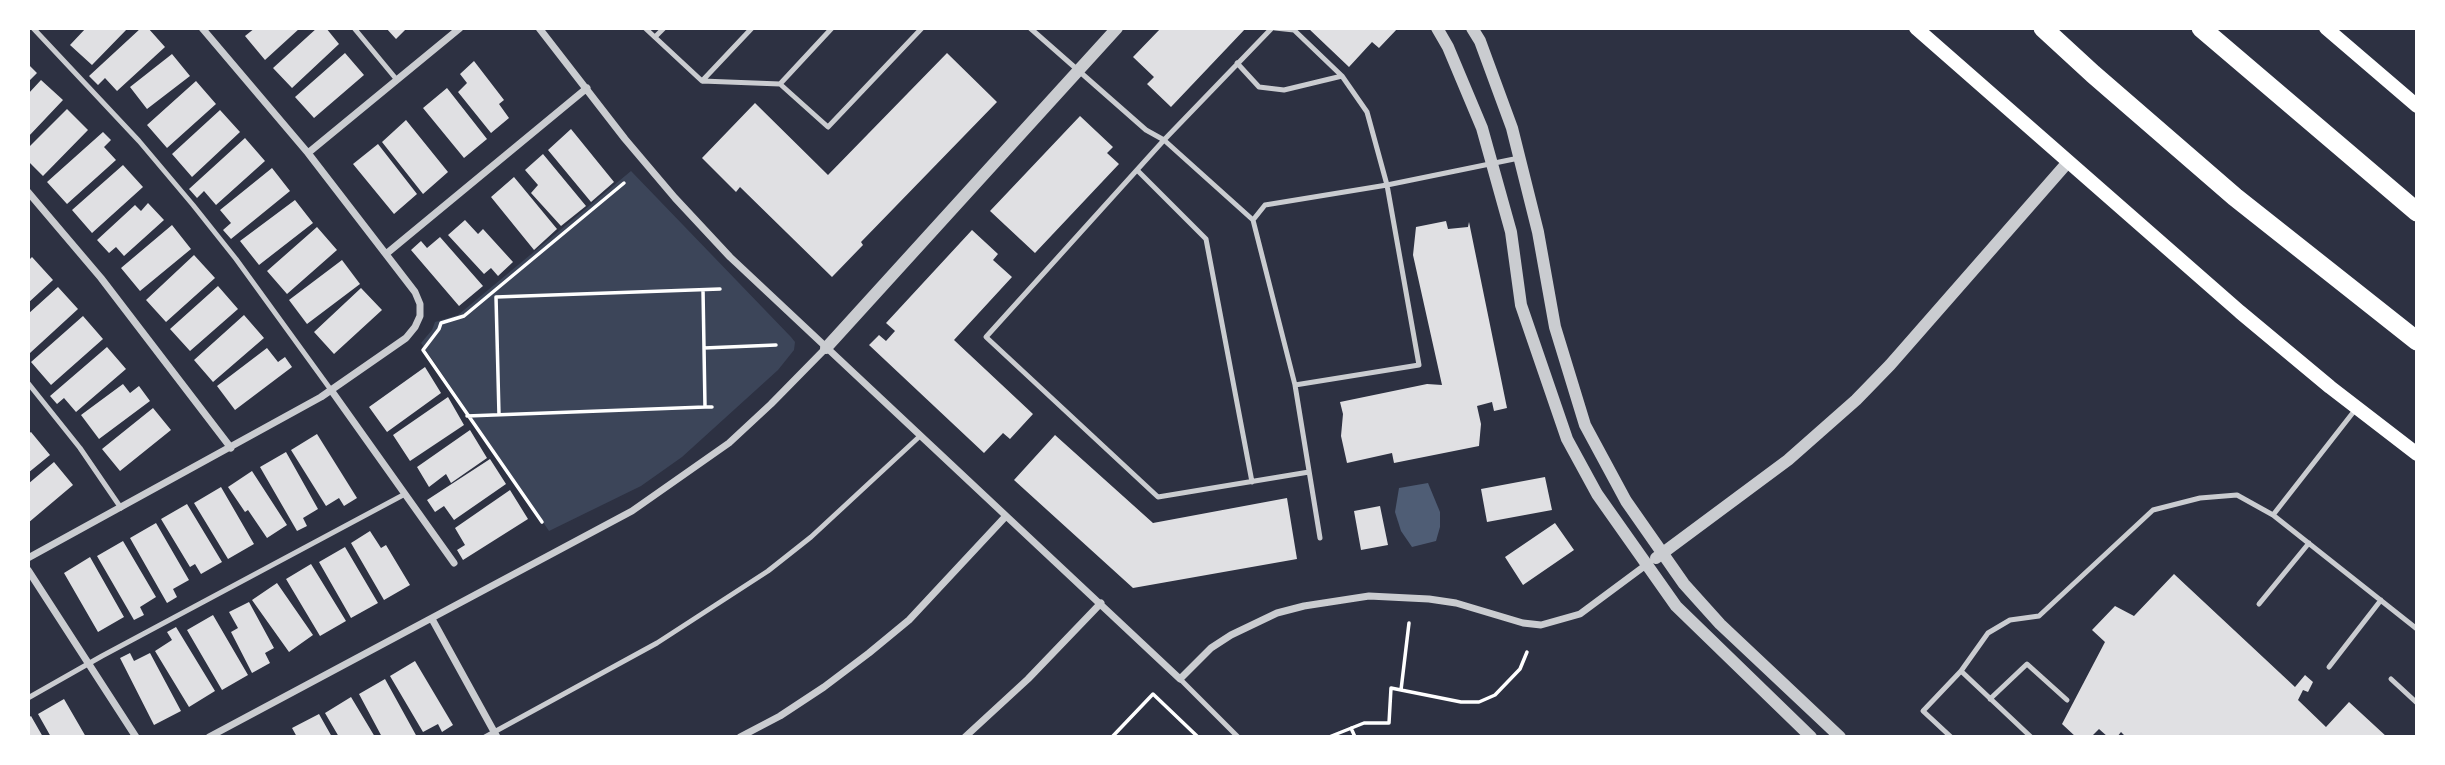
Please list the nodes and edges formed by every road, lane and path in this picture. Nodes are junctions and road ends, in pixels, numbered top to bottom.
1 (33, 28) edge
2 (202, 28) edge
3 (354, 28) edge
4 (460, 28) edge
5 (539, 28) edge
6 (645, 28) edge
7 (664, 28) edge
8 (752, 28) edge
9 (832, 28) edge
10 (922, 28) edge
11 (1030, 28) edge
12 (1117, 28) edge
13 (1274, 28) edge
14 (1437, 28) edge
15 (1472, 28) edge
16 (1916, 28) edge
17 (2043, 28) edge
18 (2200, 28) edge
19 (2326, 28) edge
20 (655, 37) junction
21 (1237, 63) junction
22 (1078, 71) junction
23 (1342, 76) junction
24 (397, 80) junction
25 (702, 81) junction
26 (780, 84) junction
27 (587, 88) junction
28 (2417, 106) edge
29 (1164, 140) junction
30 (308, 153) junction
31 (1519, 158) junction
32 (2068, 162) junction
33 (1492, 165) junction
34 (1138, 171) junction
35 (624, 183) dead end
36 (1387, 185) junction
37 (28, 192) edge
38 (2417, 212) edge
39 (1253, 219) junction
40 (386, 254) junction
41 (720, 289) dead end
42 (703, 290) junction
43 (486, 297) junction
44 (496, 297) junction
45 (2417, 341) edge
46 (776, 345) dead end
47 (704, 348) junction
48 (825, 348) junction
49 (28, 383) edge
50 (1295, 385) junction
51 (331, 390) junction
52 (705, 407) junction
53 (712, 407) dead end
54 (2357, 408) junction
55 (499, 415) junction
56 (467, 416) junction
57 (920, 436) junction
58 (231, 448) junction
59 (2417, 454) edge
60 (1309, 472) junction
61 (1252, 481) junction
62 (405, 494) junction
63 (121, 508) junction
64 (2273, 514) junction
65 (1006, 516) junction
66 (542, 522) dead end
67 (1320, 538) dead end
68 (2309, 543) junction
69 (1662, 553) junction
70 (28, 558) edge
71 (454, 563) dead end
72 (1646, 565) junction
73 (28, 570) edge
74 (2381, 600) junction
75 (1101, 603) junction
76 (2259, 604) dead end
77 (432, 619) junction
78 (1409, 623) dead end
79 (2417, 629) edge
80 (1527, 652) dead end
81 (89, 663) junction
82 (2329, 667) dead end
83 (1961, 671) junction
84 (1180, 679) junction
85 (2391, 679) dead end
86 (1401, 690) junction
87 (28, 698) edge
88 (1990, 699) junction
89 (2067, 700) dead end
90 (2417, 703) edge
91 (1351, 728) junction
92 (496, 735) edge
93 (136, 737) edge
94 (209, 737) edge
95 (485, 737) edge
96 (740, 737) edge
97 (965, 737) edge
98 (1112, 737) edge
99 (1198, 737) edge
100 (1238, 737) edge
101 (1329, 737) edge
102 (1355, 737) edge
103 (1811, 737) edge
104 (1840, 737) edge
105 (1951, 737) edge
106 (2031, 737) edge

1 - 51 lane
2 - 30 street
3 - 24 lane
4 - 24 street
5 - 27 street
6 - 20 lane
7 - 20 lane
8 - 25 lane
9 - 26 lane
10 - 26 lane
11 - 22 lane
12 - 22 street
13 - 21 lane
13 - 23 lane
14 - 33 street
15 - 31 street
16 - 32 main road
17 - 45 highway
18 - 38 highway
19 - 28 main road
20 - 25 lane
21 - 23 lane
21 - 29 lane
22 - 29 lane
22 - 48 street
23 - 36 lane
24 - 30 street
25 - 26 lane
27 - 40 street
27 - 48 street
29 - 34 lane
29 - 39 lane
30 - 40 street
31 - 33 lane
31 - 69 street
32 - 54 main road
32 - 69 street
33 - 36 lane
33 - 72 street
34 - 61 lane
34 - 61 lane
35 - 43 path
36 - 39 lane
36 - 50 lane
37 - 58 street
39 - 50 lane
40 - 51 street
41 - 42 path
42 - 44 path
42 - 47 path
43 - 44 path
43 - 56 path
44 - 55 path
46 - 47 path
47 - 52 path
48 - 57 street
48 - 77 street
49 - 63 lane
50 - 60 lane
51 - 58 street
51 - 62 street
52 - 53 path
52 - 55 path
54 - 59 main road
54 - 64 lane
55 - 56 path
56 - 66 path
57 - 65 street
57 - 92 lane
58 - 63 street
60 - 61 lane
60 - 67 lane
62 - 71 street
62 - 81 lane
63 - 70 street
64 - 68 lane
64 - 83 lane
65 - 75 street
65 - 96 street
68 - 74 lane
68 - 76 lane
69 - 72 street
69 - 104 street
72 - 84 street
72 - 103 street
73 - 81 street
74 - 79 lane
74 - 82 lane
75 - 84 street
75 - 97 street
77 - 92 street
77 - 94 street
78 - 86 path
80 - 86 path
81 - 87 lane
81 - 93 street
83 - 88 lane
83 - 105 lane
84 - 100 lane
85 - 90 lane
86 - 91 path
88 - 89 lane
88 - 106 lane
91 - 101 path
91 - 102 path
92 - 95 lane
98 - 99 path

